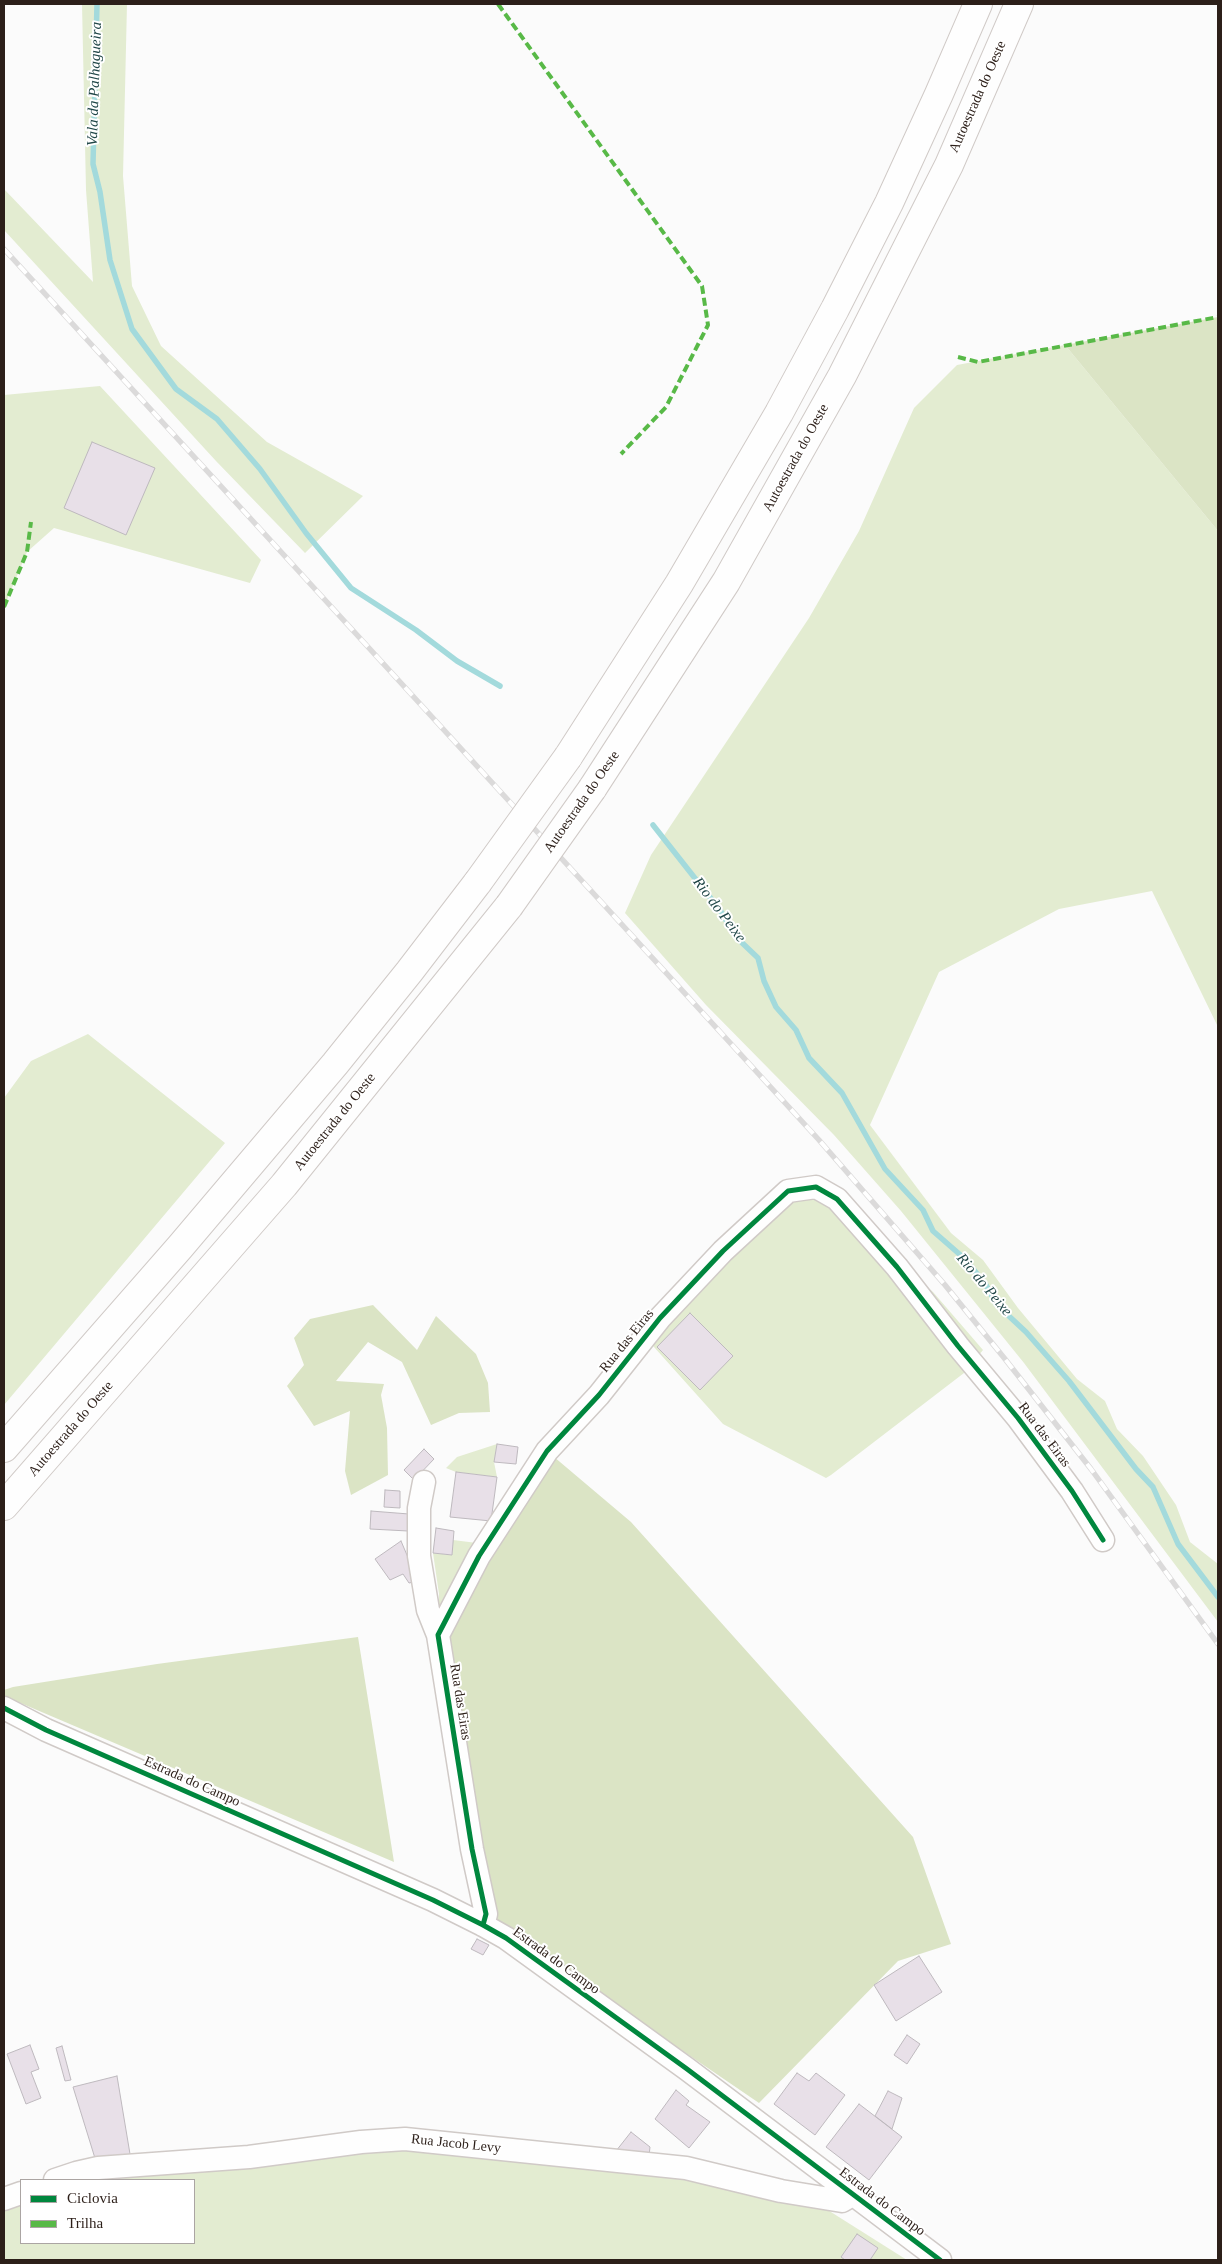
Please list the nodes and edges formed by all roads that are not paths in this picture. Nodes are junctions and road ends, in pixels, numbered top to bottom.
1 (978, 4) edge
2 (1019, 4) edge
3 (4, 1448) edge
4 (424, 1482) dead end
5 (4, 1506) edge
6 (1103, 1540) dead end
7 (438, 1635) junction
8 (4, 1708) edge
9 (484, 1925) junction
10 (58, 2179) edge
11 (20, 2193) edge
12 (854, 2194) junction
13 (4, 2199) edge
14 (940, 2260) edge

1 - 3 highway, bridge
2 - 5 highway, Autoestrada do Oeste, bridge
4 - 7 street
6 - 7 street, Rua das Eiras
7 - 9 street, Rua das Eiras
8 - 9 street, Estrada do Campo
9 - 12 street, Estrada do Campo
10 - 12 street, Rua Jacob Levy
11 - 13 street
12 - 14 street, Estrada do Campo

